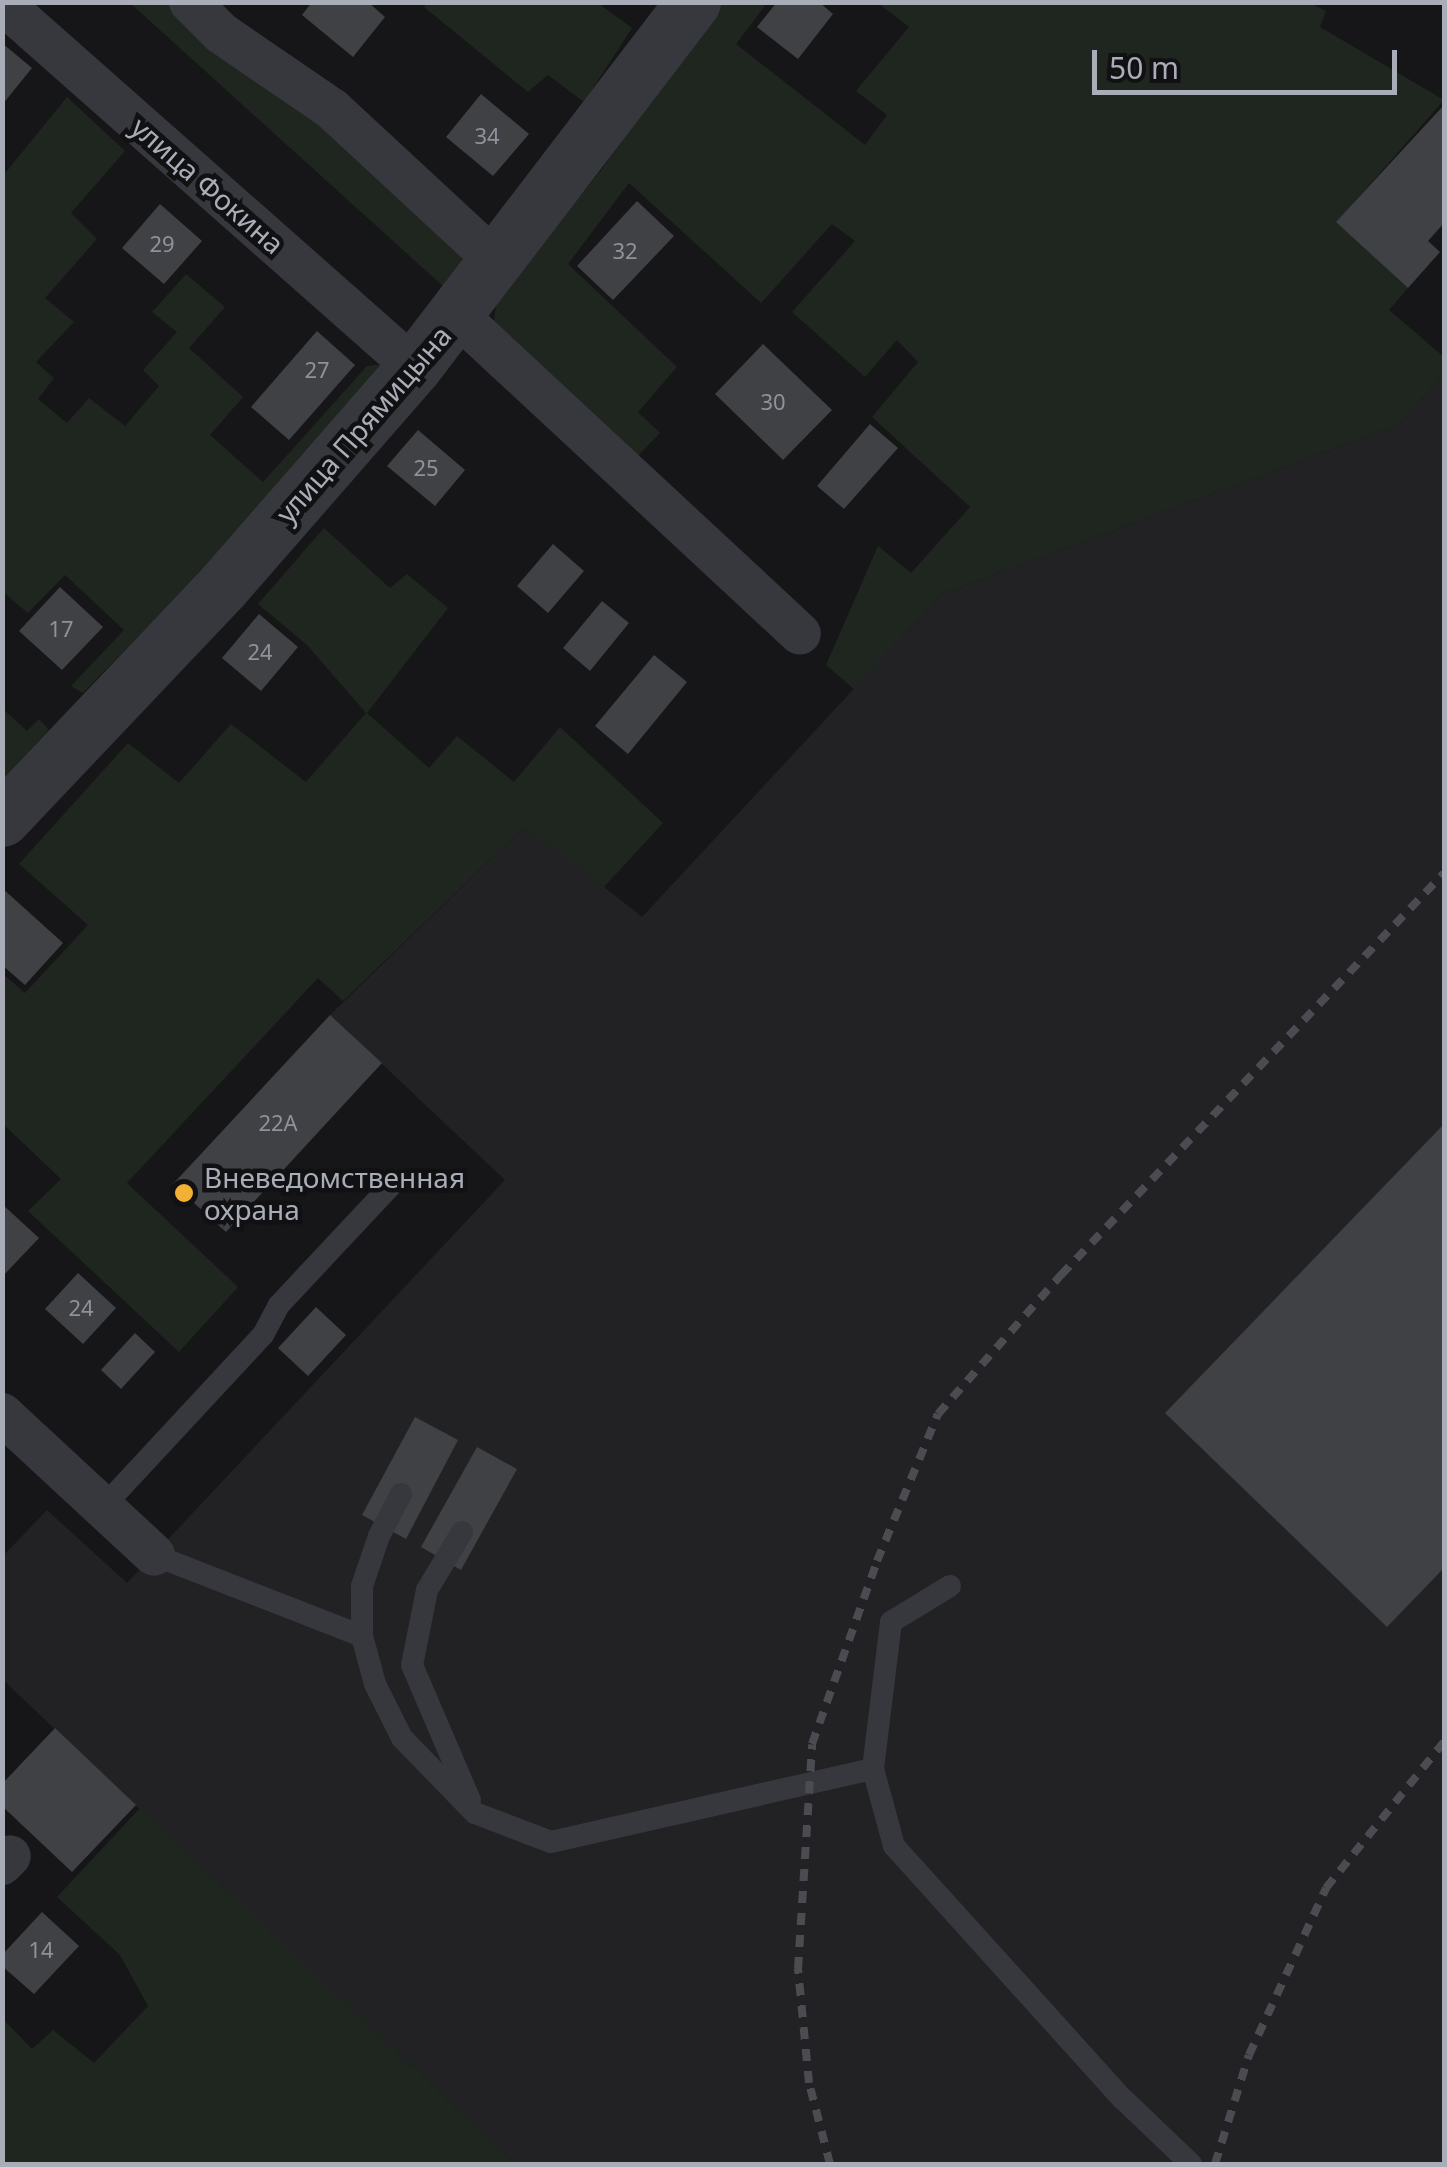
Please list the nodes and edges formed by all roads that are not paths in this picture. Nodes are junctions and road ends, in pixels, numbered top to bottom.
1 (190, 2) edge
2 (694, 2) edge
3 (2, 3) edge
4 (497, 262) junction
5 (457, 315) junction
6 (414, 367) junction
7 (800, 634) dead end
8 (2, 819) edge
9 (396, 1180) dead end
10 (2, 1414) edge
11 (401, 1494) dead end
12 (102, 1507) junction
13 (462, 1532) dead end
14 (154, 1555) joint
15 (950, 1586) dead end
16 (362, 1636) junction
17 (873, 1769) junction
18 (475, 1813) junction
19 (1191, 2164) edge

1 - 4 street
2 - 4 street, улица Прямицына
3 - 6 street, улица Фокина
4 - 5 street, улица Прямицына
5 - 6 street, улица Прямицына
5 - 7 street
6 - 8 street, улица Прямицына
9 - 12 lane
10 - 12 street
11 - 16 lane
12 - 14 street
13 - 18 lane
14 - 16 lane
15 - 17 lane
16 - 18 lane
17 - 18 lane
17 - 19 lane

